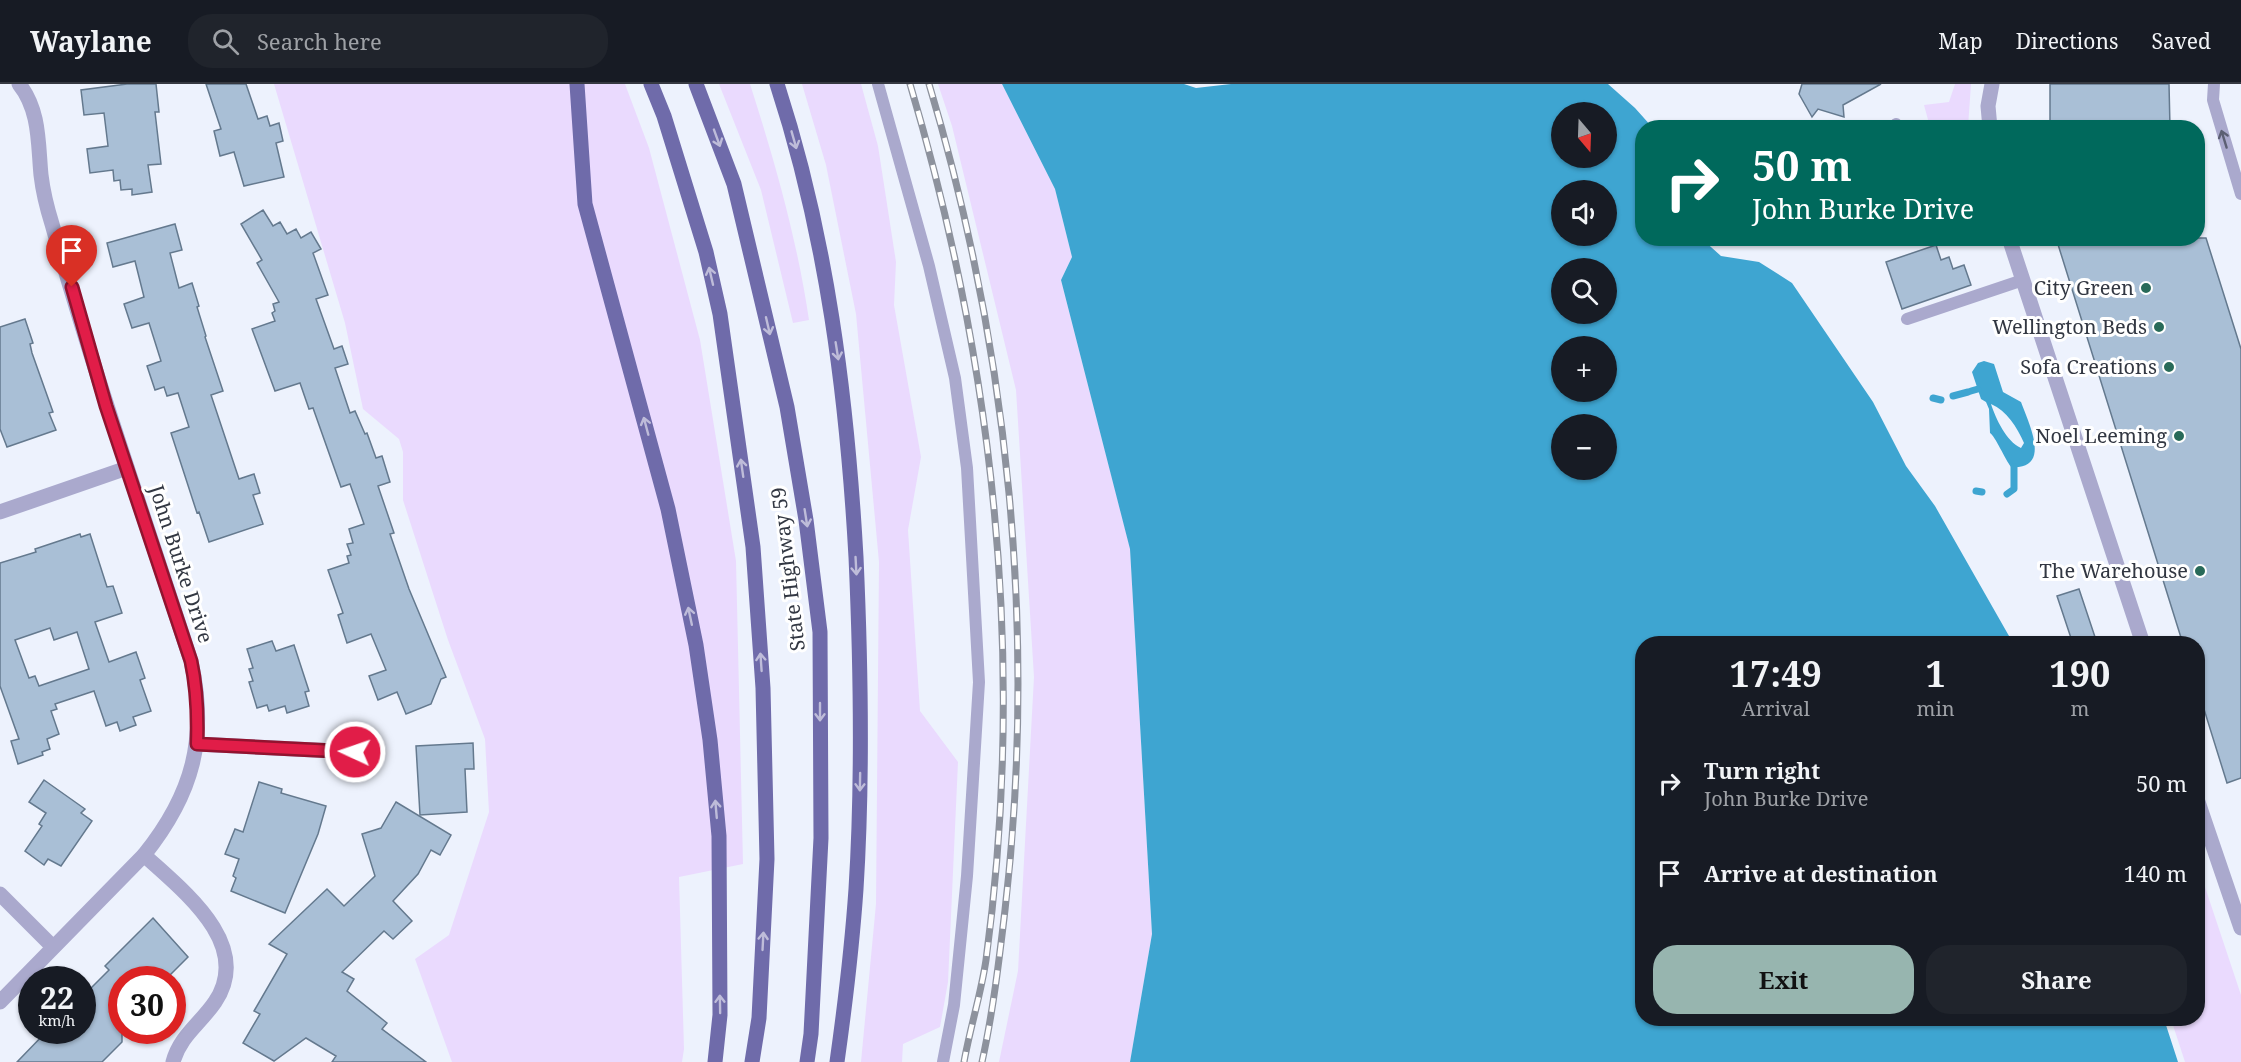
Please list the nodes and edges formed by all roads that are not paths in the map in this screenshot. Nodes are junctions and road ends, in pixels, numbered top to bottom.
1 (19, 84) edge
2 (577, 84) edge
3 (651, 84) edge
4 (696, 84) edge
5 (777, 84) edge
6 (878, 84) edge
7 (1992, 84) edge
8 (2214, 84) edge
9 (1989, 120) edge
10 (2241, 194) edge
11 (2012, 246) edge
12 (2023, 280) junction
13 (1907, 319) dead end
14 (127, 468) junction
15 (0, 512) edge
16 (2141, 636) edge
17 (197, 744) junction
18 (355, 752) dead end
19 (2205, 818) edge
20 (144, 855) junction
21 (2234, 883) edge
22 (0, 894) edge
23 (2241, 928) edge
24 (53, 947) junction
25 (0, 1002) edge
26 (173, 1062) edge
27 (715, 1062) edge
28 (752, 1062) edge
29 (807, 1062) edge
30 (837, 1062) edge
31 (942, 1062) edge

1 - 14 street, John Burke Drive
27 -> 2 main road
28 -> 3 main road, State Highway 59
4 -> 29 main road, State Highway 59
5 -> 30 main road
6 - 31 lane
7 - 9 street
10 -> 8 lane
11 - 12 street
12 - 13 lane
12 - 16 street
14 - 15 street
14 - 17 street, John Burke Drive
17 - 18 street
17 - 20 street, John Burke Drive
19 - 21 street
20 - 24 street, John Burke Drive
20 - 26 street
21 - 23 street
22 - 24 street
24 - 25 street, John Burke Drive

